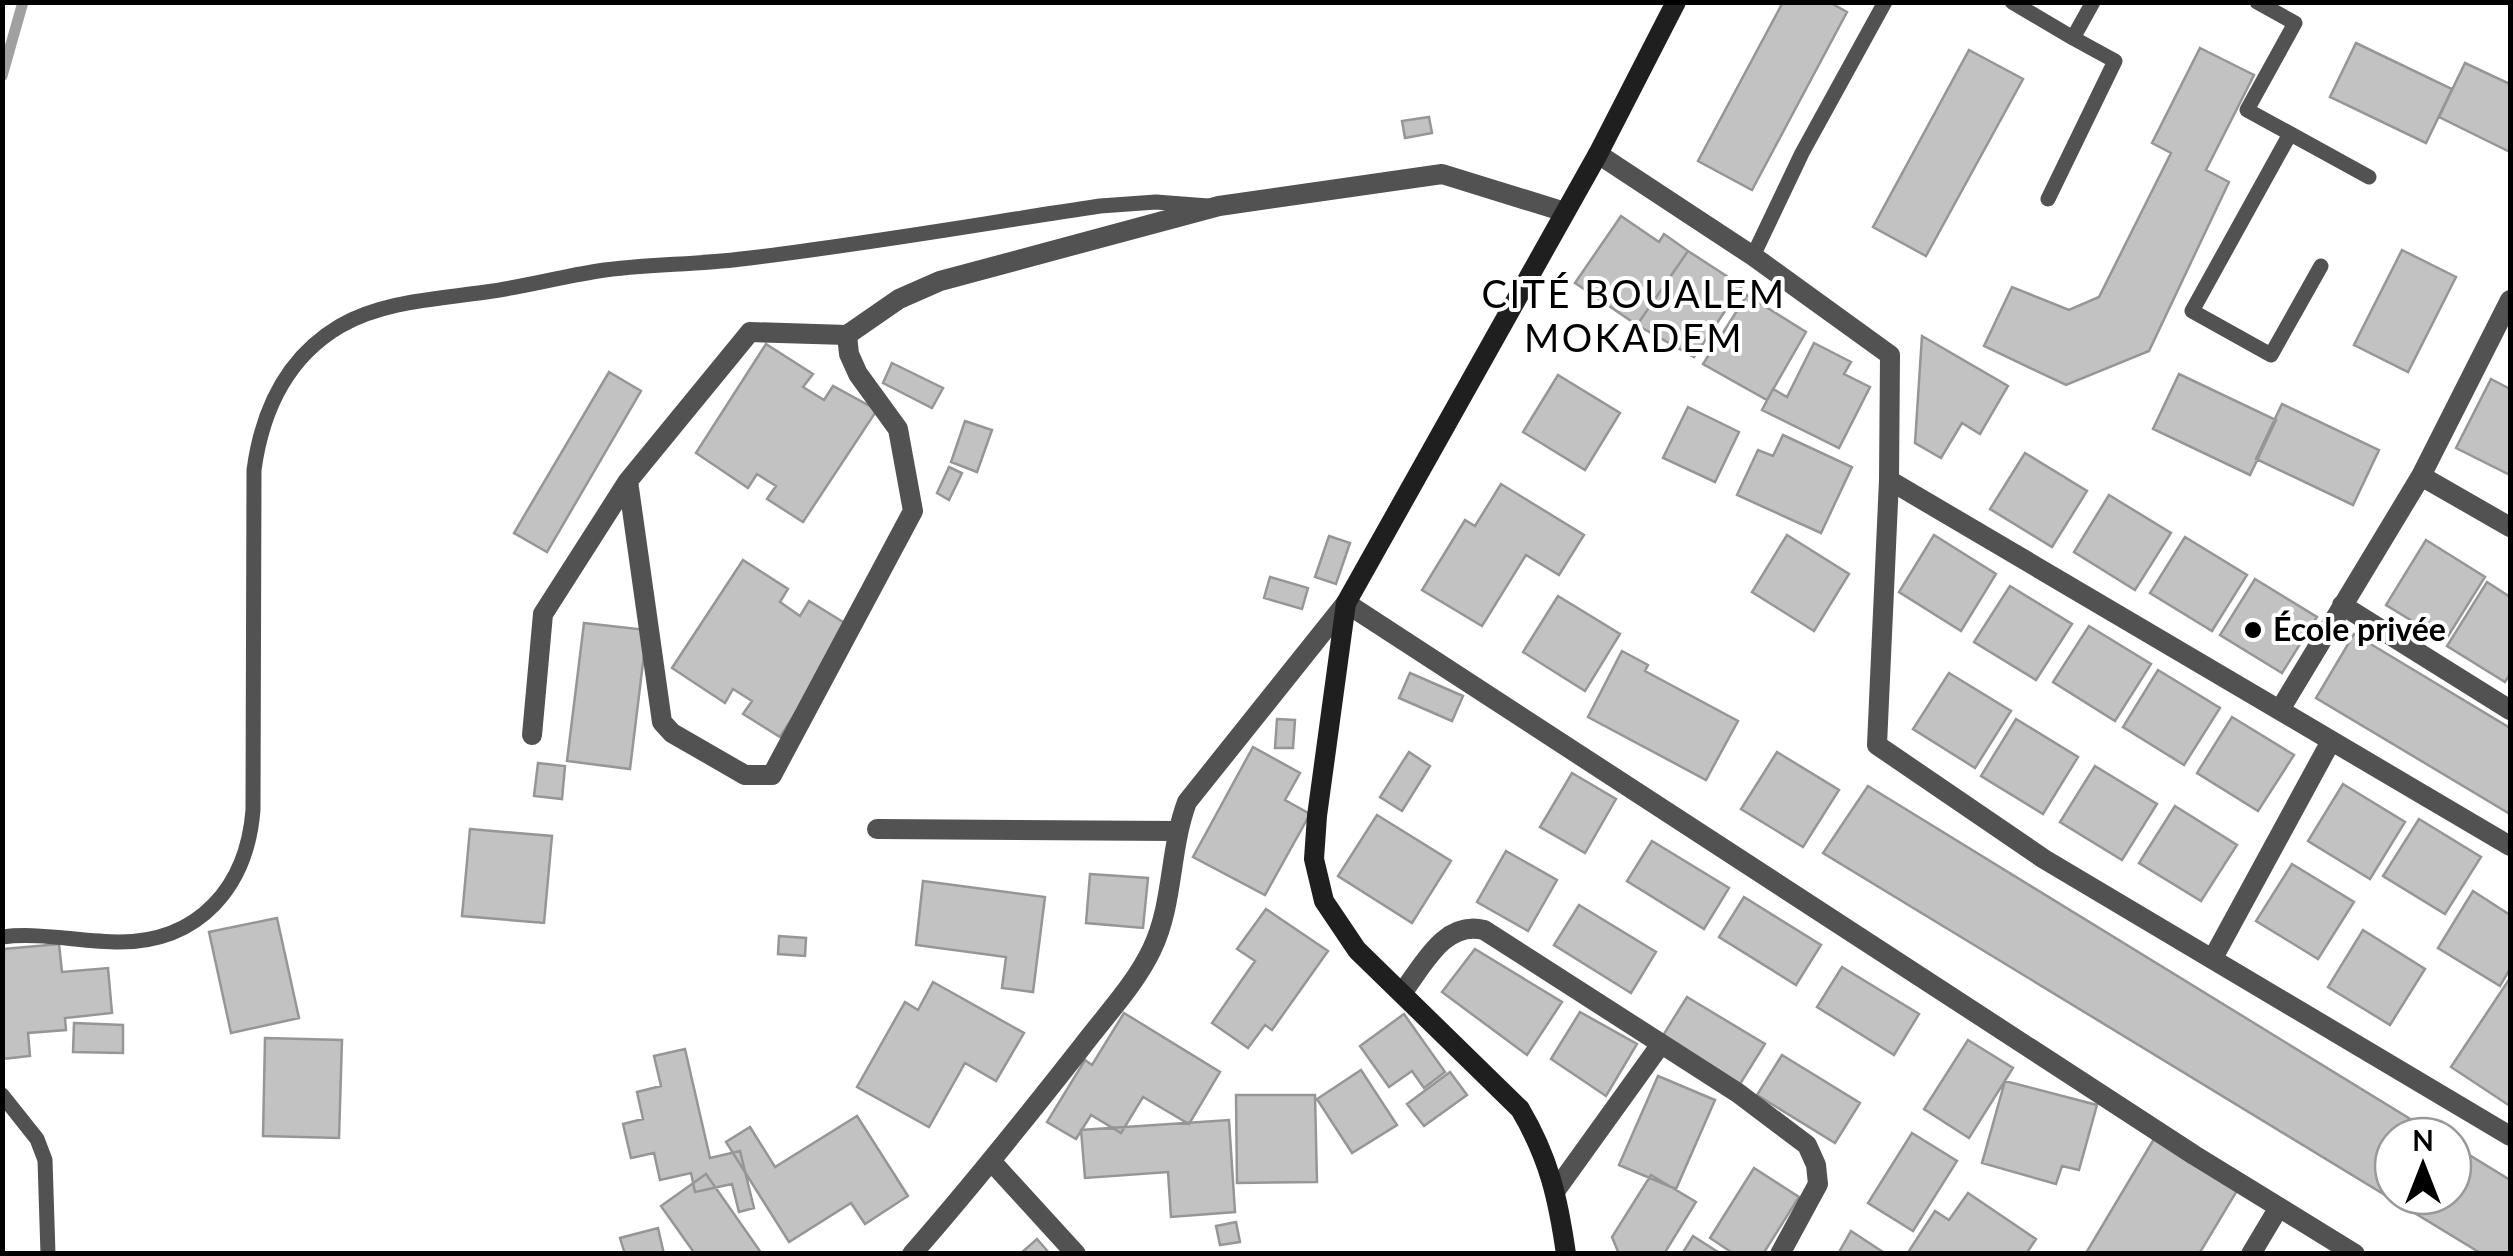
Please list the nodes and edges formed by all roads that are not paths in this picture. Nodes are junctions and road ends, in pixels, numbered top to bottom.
1 (1676, 2) edge
2 (1885, 2) edge
3 (2012, 2) edge
4 (2093, 2) edge
5 (2257, 2) edge
6 (2073, 38) junction
7 (2290, 134) junction
8 (1598, 154) junction
9 (2369, 177) dead end
10 (2048, 200) dead end
11 (1219, 206) junction
12 (1564, 212) junction
13 (1753, 256) junction
14 (2321, 266) dead end
15 (2510, 300) edge
16 (847, 335) junction
17 (2421, 476) junction
18 (1890, 480) junction
19 (628, 481) junction
20 (2510, 527) edge
21 (1346, 604) junction
22 (2342, 605) junction
23 (2281, 708) junction
24 (2510, 710) edge
25 (532, 735) dead end
26 (2331, 741) junction
27 (877, 829) dead end
28 (1176, 831) junction
29 (2510, 846) edge
30 (2, 937) edge
31 (2213, 958) junction
32 (1402, 993) junction
33 (1662, 1044) junction
34 (2, 1096) edge
35 (2510, 1136) edge
36 (992, 1162) junction
37 (1556, 1190) junction
38 (2279, 1206) junction
39 (48, 1254) edge
40 (912, 1254) edge
41 (1076, 1254) edge
42 (1566, 1254) edge
43 (1780, 1254) edge
44 (2251, 1254) edge
45 (2355, 1254) edge

1 - 8 street
2 - 13 lane
3 - 6 lane
4 - 6 lane
5 - 7 lane
6 - 10 lane
7 - 9 lane
7 - 14 lane
8 - 12 street
8 - 13 street
11 - 12 street
11 - 16 street
11 - 30 lane
12 - 21 street
13 - 18 street
15 - 17 street
16 - 19 street
16 - 19 street
17 - 20 street
17 - 22 street
18 - 23 street
18 - 31 street
19 - 25 street
21 - 28 street
21 - 32 street
21 - 38 street
22 - 23 street
22 - 24 street
23 - 26 street
26 - 29 street
26 - 31 street
27 - 28 street
28 - 36 street
31 - 35 street
32 - 33 street
32 - 37 street
33 - 37 street
33 - 43 street
34 - 39 lane
36 - 40 street
36 - 41 street
37 - 42 street
38 - 44 street
38 - 45 street

